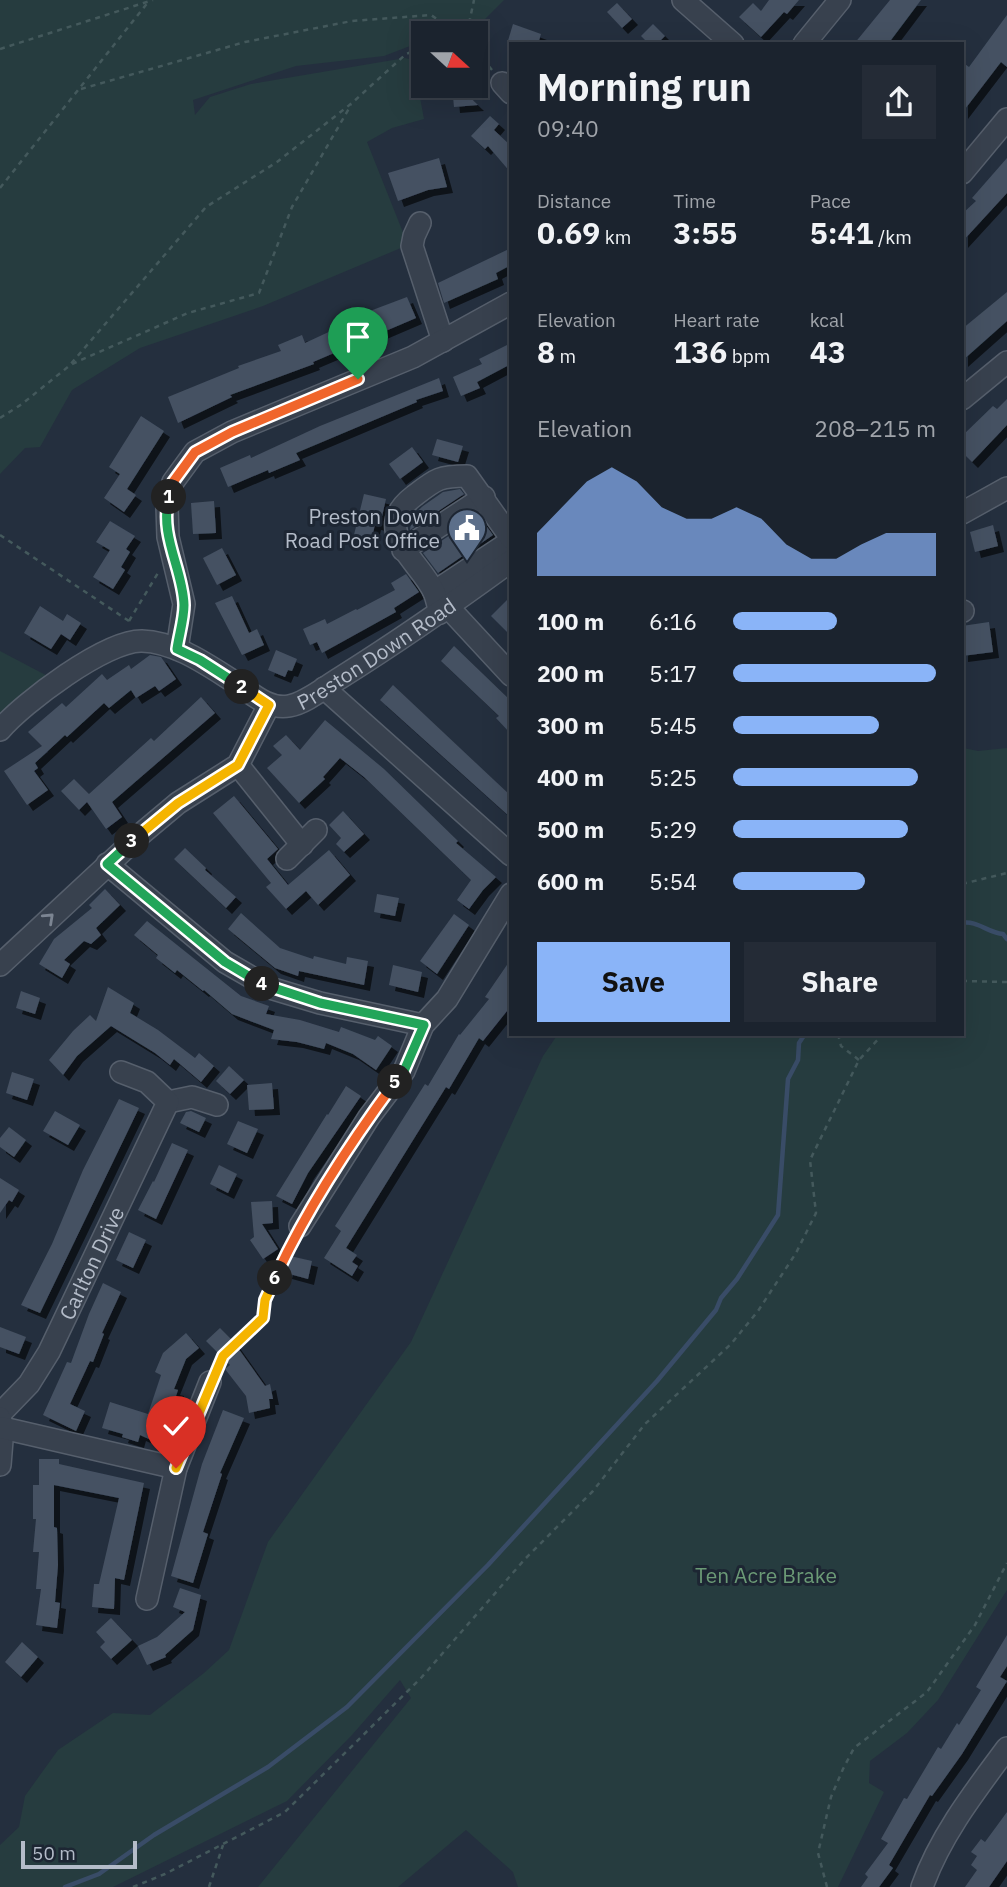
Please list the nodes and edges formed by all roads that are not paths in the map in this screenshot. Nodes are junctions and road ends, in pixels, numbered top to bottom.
1 (682, 0) edge
2 (840, 0) edge
3 (731, 42) edge
4 (806, 42) edge
5 (1007, 119) edge
6 (964, 171) edge
7 (420, 223) dead end
8 (509, 304) edge
9 (443, 341) junction
10 (1007, 362) edge
11 (964, 397) edge
12 (1007, 488) edge
13 (484, 496) junction
14 (964, 512) edge
15 (509, 536) edge
16 (509, 541) edge
17 (403, 550) junction
18 (509, 562) edge
19 (441, 604) junction
20 (177, 649) junction
21 (509, 673) edge
22 (324, 688) junction
23 (269, 705) junction
24 (0, 730) edge
25 (238, 765) junction
26 (302, 844) dead end
27 (509, 853) edge
28 (107, 864) junction
29 (509, 897) edge
30 (0, 965) edge
31 (424, 1025) junction
32 (121, 1072) dead end
33 (168, 1102) junction
34 (218, 1105) dead end
35 (300, 1226) road end
36 (210, 1382) road end
37 (1, 1420) edge
38 (0, 1465) edge
39 (176, 1468) junction
40 (147, 1599) dead end
41 (1007, 1748) edge
42 (922, 1887) edge

1 - 3 street
2 - 4 street
5 - 6 street
7 - 9 street
8 - 9 street
9 - 20 street
10 - 11 street
12 - 14 street
13 - 15 street
13 - 17 street
13 - 17 street
16 - 19 street
17 - 19 street
18 - 19 street, Preston Down Road
19 - 21 street
19 - 22 street, Preston Down Road
20 - 23 street
20 - 24 street
22 - 23 street, Preston Down Road
22 - 27 street
23 - 25 street, Preston Down Road
25 - 26 street
25 - 28 street
30 -> 28 street
28 - 31 street
29 - 31 street
31 - 35 street
32 - 33 street
33 - 34 street
33 - 37 street, Carlton Drive
36 - 39 street
37 - 38 street
37 - 39 street
39 - 40 street
41 - 42 street

